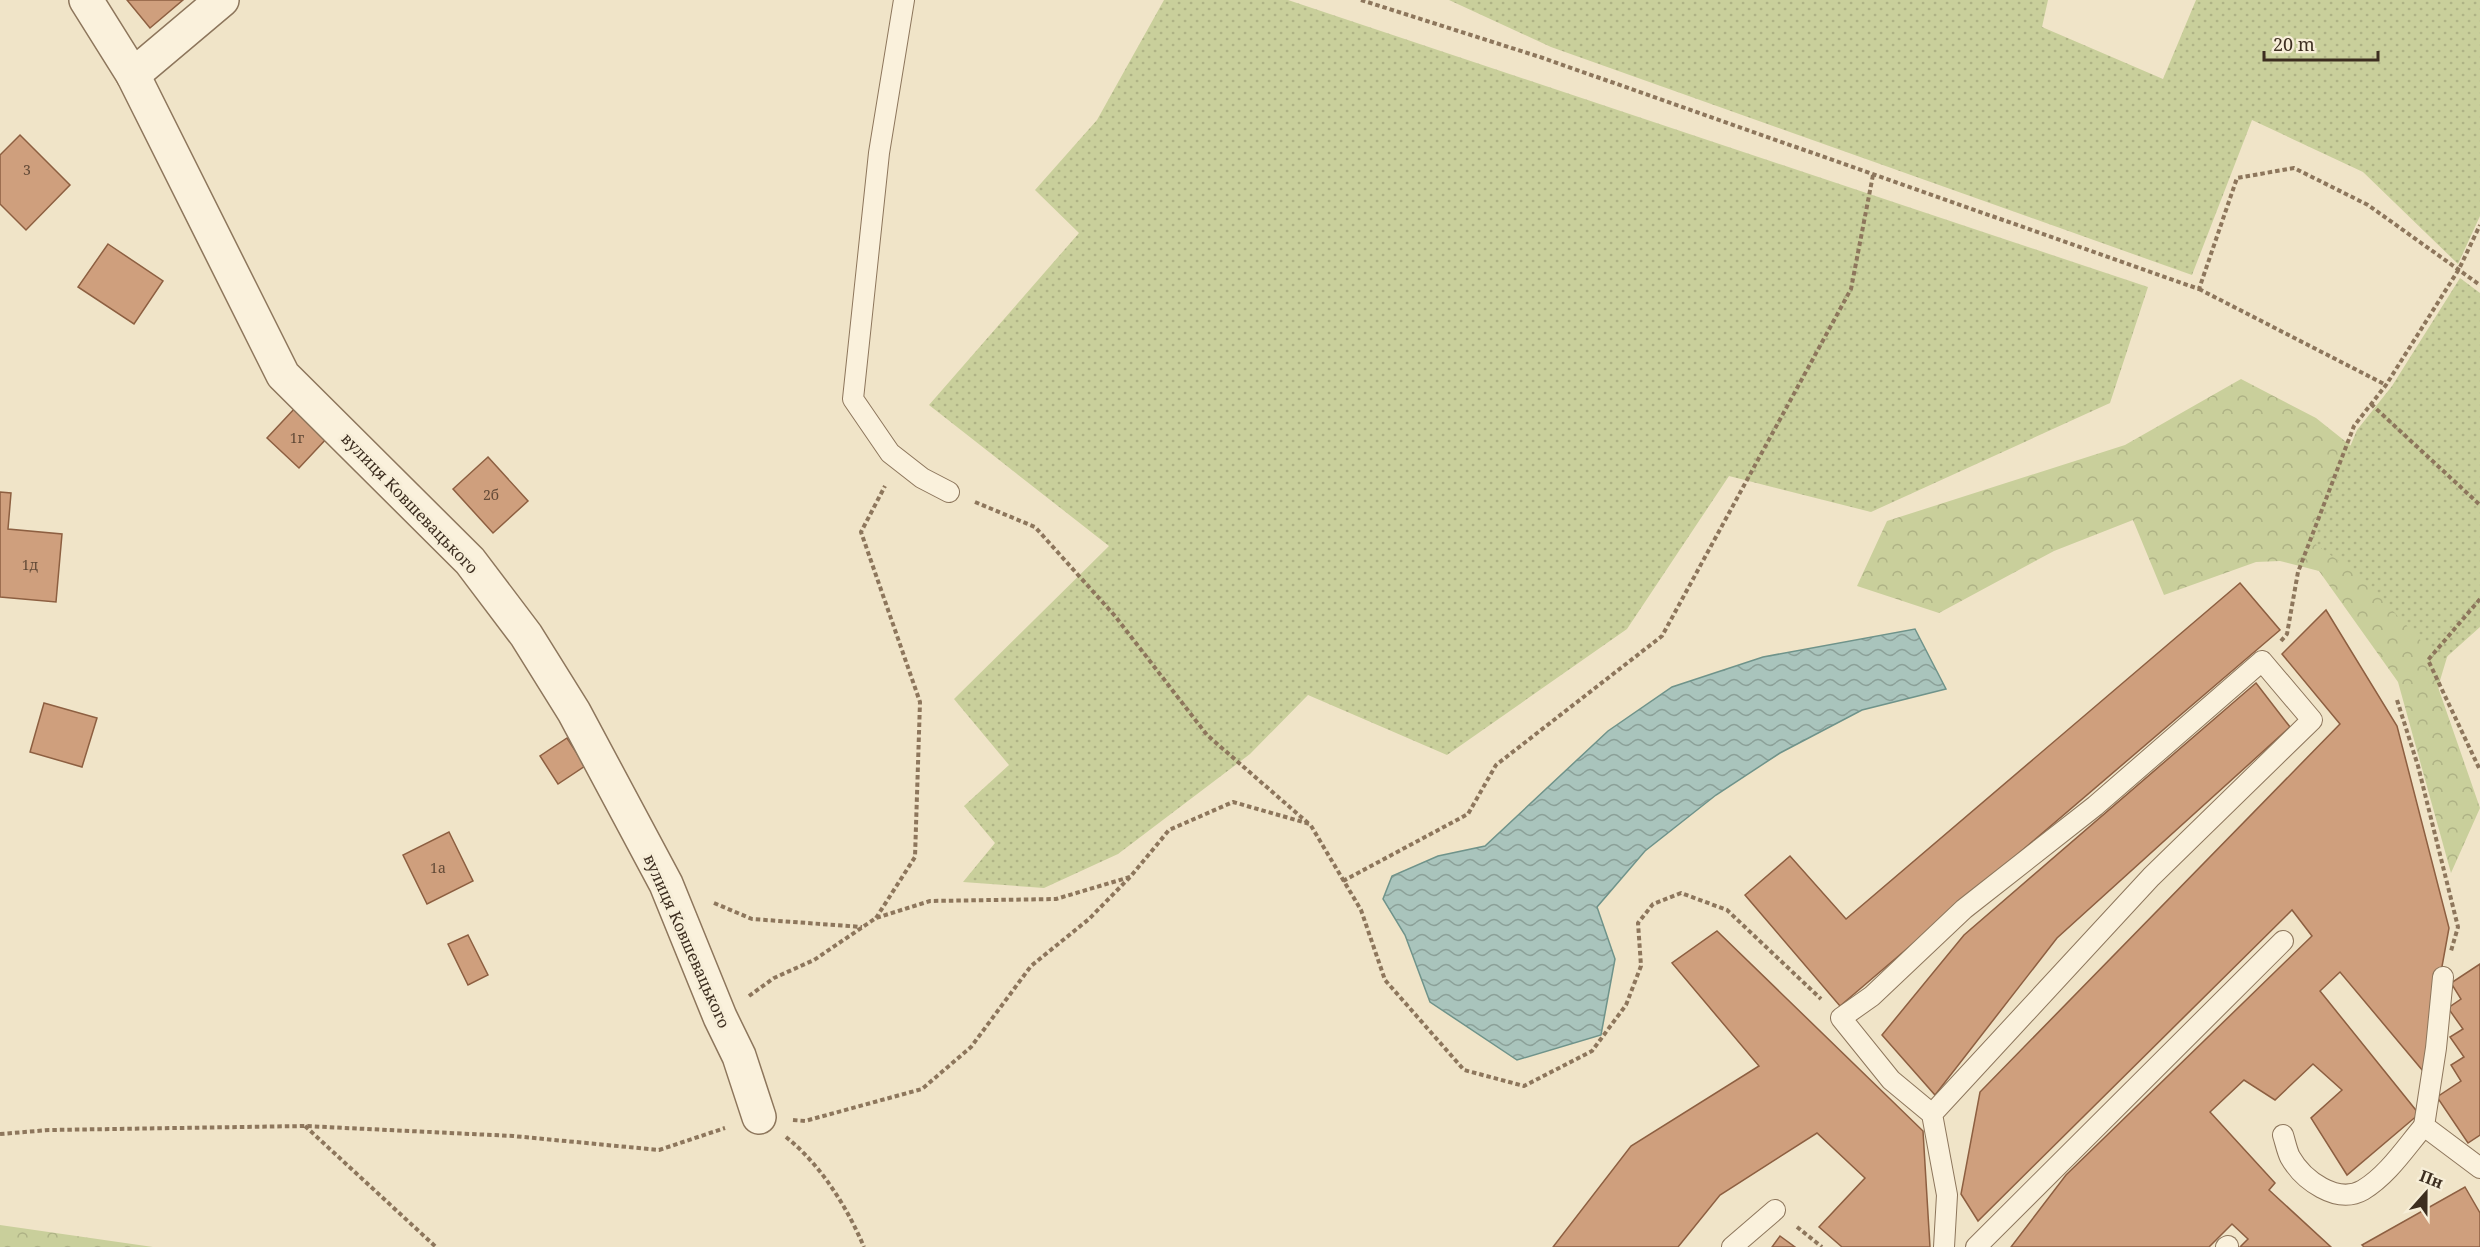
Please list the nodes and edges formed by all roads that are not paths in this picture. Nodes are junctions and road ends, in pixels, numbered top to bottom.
1 (87, 0) edge
2 (222, 0) edge
3 (904, 0) edge
4 (133, 75) junction
5 (949, 492) road end
6 (2283, 941) dead end
7 (2443, 977) road end
8 (1932, 1114) junction
9 (759, 1116) road end
10 (2424, 1126) junction
11 (2283, 1135) dead end
12 (2480, 1168) edge
13 (1775, 1210) dead end
14 (1732, 1247) edge
15 (1944, 1247) edge
16 (1976, 1247) edge

1 - 4 street, вулиця Ковшевацького
2 - 4 street
3 - 5 lane
4 - 9 street, вулиця Ковшевацького
6 - 16 lane
7 - 10 lane
8 - 8 lane
8 - 15 lane
10 - 11 lane
10 - 12 lane
13 - 14 lane

